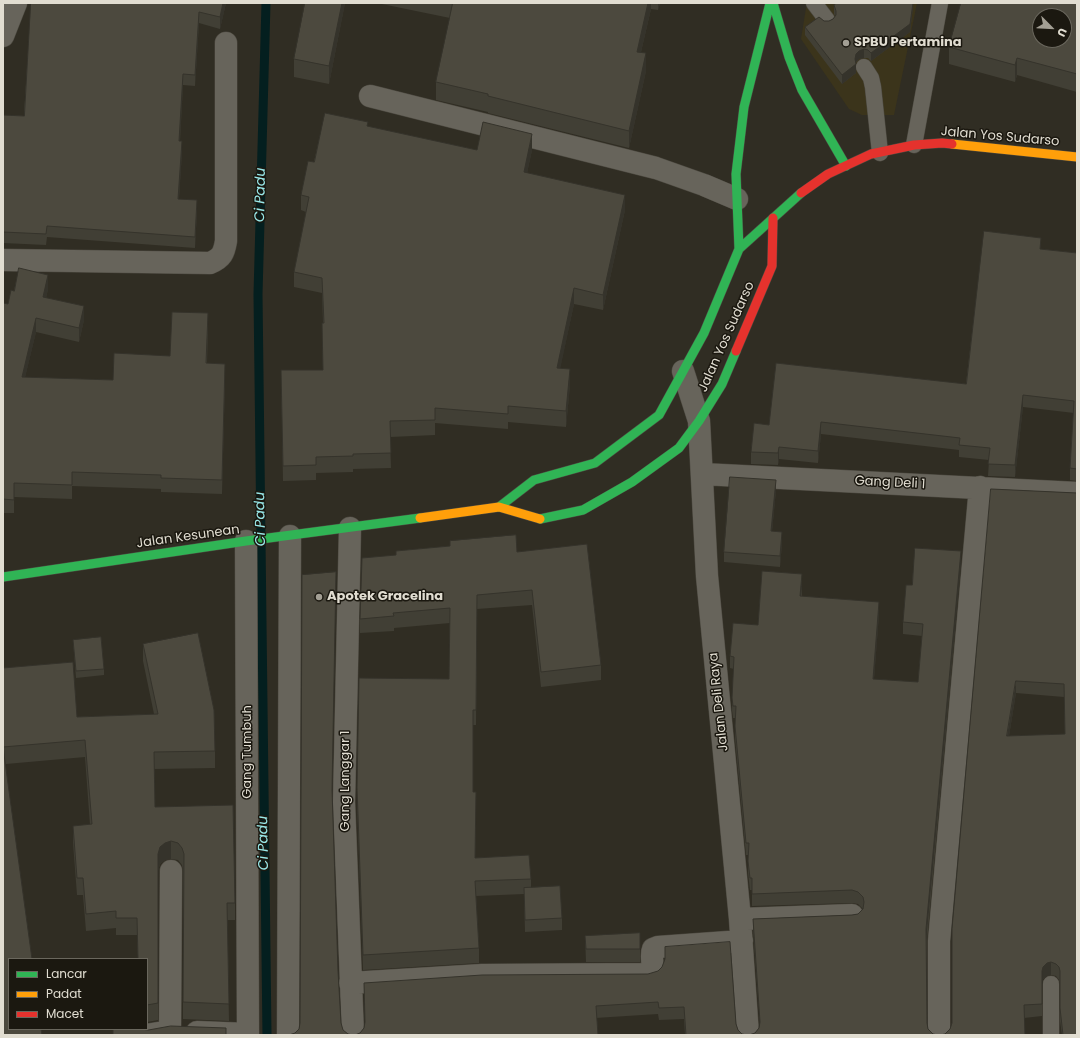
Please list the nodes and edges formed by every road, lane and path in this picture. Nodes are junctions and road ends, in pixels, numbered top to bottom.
1 (16, 3) edge
2 (770, 3) edge
3 (773, 3) edge
4 (814, 3) edge
5 (940, 3) edge
6 (826, 20) edge
7 (3, 36) edge
8 (226, 43) dead end
9 (864, 67) dead end
10 (370, 96) dead end
11 (914, 145) junction
12 (880, 153) junction
13 (1077, 157) edge
14 (846, 166) junction
15 (737, 199) junction
16 (773, 218) junction
17 (739, 249) junction
18 (3, 260) edge
19 (683, 371) junction
20 (699, 421) junction
21 (702, 474) junction
22 (980, 487) junction
23 (1077, 493) edge
24 (499, 507) junction
25 (376, 524) joint
26 (350, 528) junction
27 (290, 536) junction
28 (246, 541) junction
29 (3, 577) edge
30 (171, 871) dead end
31 (852, 915) edge
32 (740, 919) junction
33 (742, 941) junction
34 (350, 984) junction
35 (1051, 984) dead end
36 (170, 1031) junction
37 (248, 1034) edge
38 (146, 1035) edge
39 (288, 1035) edge
40 (353, 1035) edge
41 (748, 1035) edge
42 (940, 1035) edge
43 (1051, 1035) edge

1 - 7 street
2 - 15 main road
3 - 14 main road
4 - 6 lane
5 - 11 lane
8 - 18 street
9 - 12 lane
10 - 15 street
11 - 12 main road, Jalan Yos Sudarso
11 - 13 main road, Jalan Yos Sudarso
12 - 14 main road, Jalan Yos Sudarso
14 - 16 main road, Jalan Yos Sudarso
15 - 17 main road
16 - 17 main road, Jalan Yos Sudarso
16 - 20 main road, Jalan Yos Sudarso
17 - 19 main road, Jalan Yos Sudarso
19 - 20 street, Jalan Deli Raya
19 - 24 main road, Jalan Yos Sudarso
20 - 21 street, Jalan Deli Raya
20 - 24 main road, Jalan Yos Sudarso
21 - 22 street, Gang Deli 1
21 - 32 street, Jalan Deli Raya
22 - 23 street, Gang Deli 1
22 - 42 street
24 - 25 main road, Jalan Yos Sudarso
25 - 26 main road, Jalan Kesunean
26 - 27 main road, Jalan Kesunean
26 - 34 street, Gang Langgar 1
27 - 28 main road, Jalan Kesunean
27 - 39 street
28 - 29 main road, Jalan Kesunean
28 - 37 street, Gang Tumbuh
30 - 36 street
31 - 32 street
32 - 33 street, Jalan Deli Raya
33 - 34 street
33 - 41 street, Jalan Deli Raya
34 - 40 street, Gang Langgar 1
35 - 43 lane
36 - 37 street
36 - 38 street

